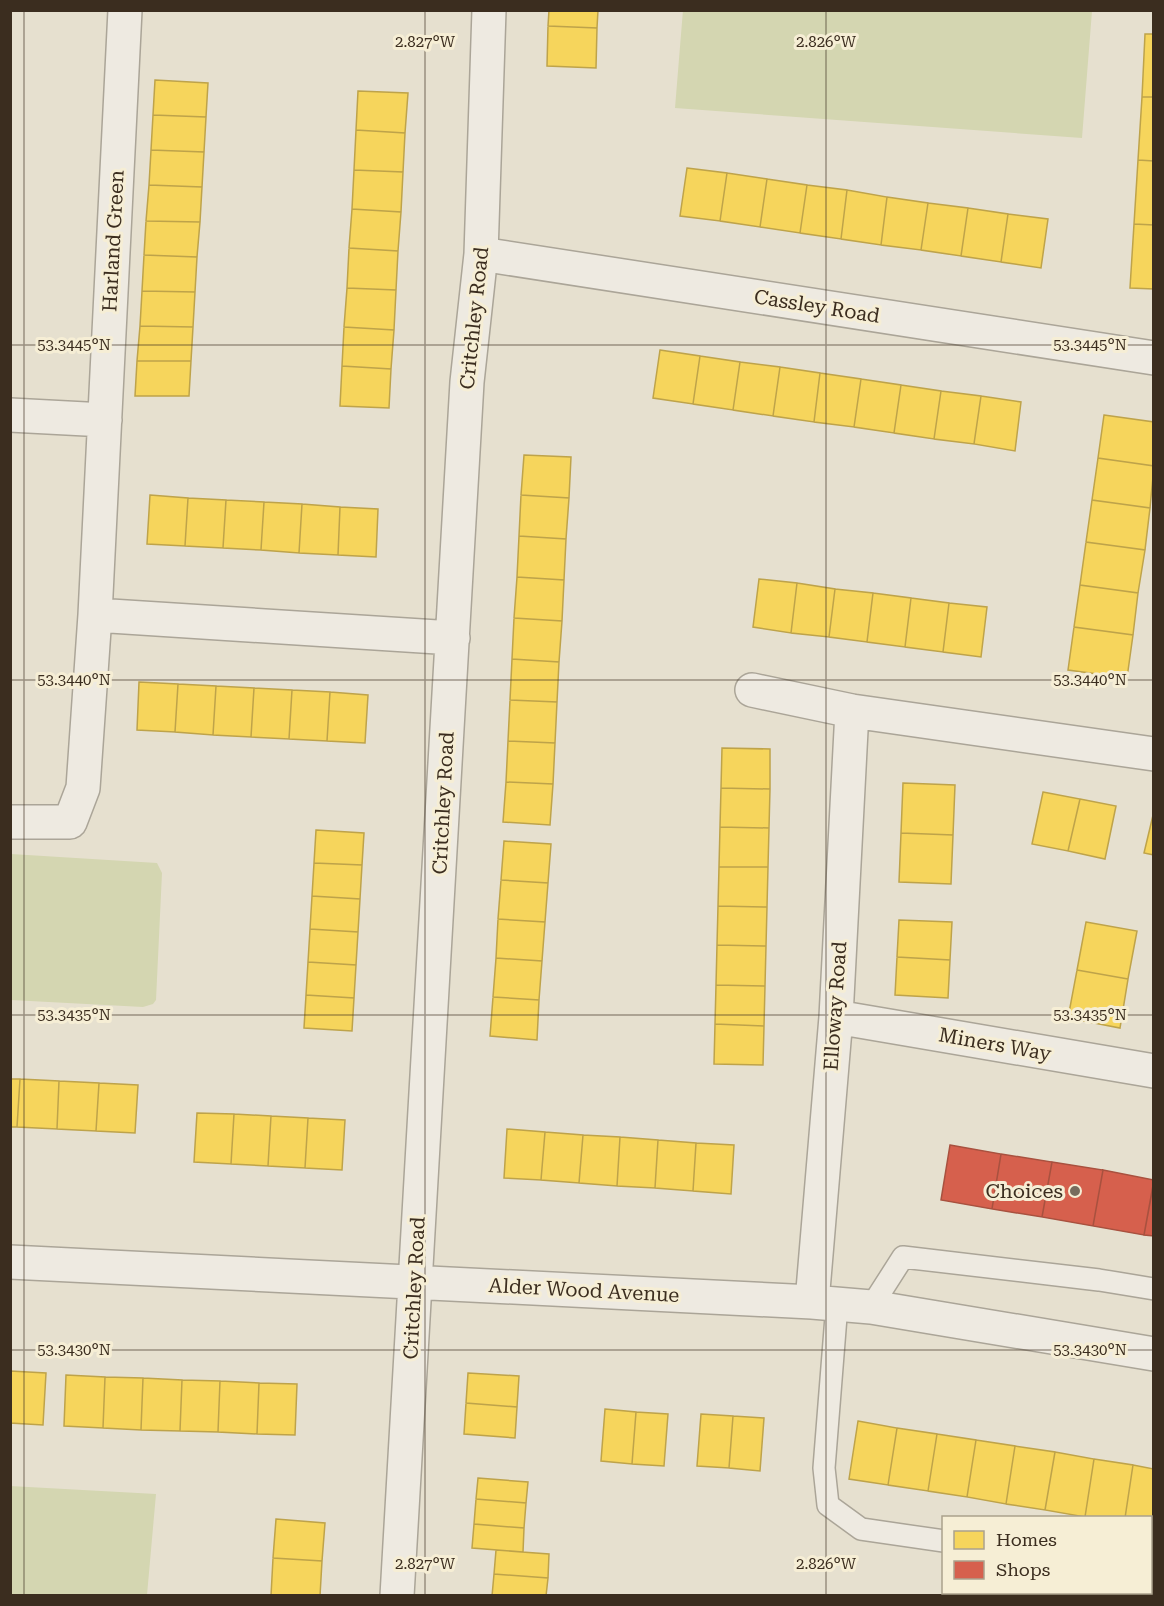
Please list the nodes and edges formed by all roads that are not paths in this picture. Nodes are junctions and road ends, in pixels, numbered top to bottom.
1 (125, 10) edge
2 (489, 10) edge
3 (481, 254) junction
4 (1154, 358) edge
5 (10, 415) edge
6 (105, 420) junction
7 (95, 615) junction
8 (453, 638) junction
9 (752, 690) dead end
10 (852, 711) junction
11 (1154, 754) edge
12 (10, 822) edge
13 (836, 1017) junction
14 (1154, 1071) edge
15 (10, 1262) edge
16 (414, 1282) junction
17 (1154, 1289) edge
18 (825, 1303) junction
19 (871, 1307) junction
20 (1154, 1354) edge
21 (942, 1541) edge
22 (398, 1596) edge

1 - 6 street, Harland Green
2 - 3 street, Critchley Road
3 - 4 street, Cassley Road
3 - 8 street, Critchley Road
5 - 6 street
6 - 7 street, Harland Green
7 - 8 street
7 - 12 street, Harland Green
8 - 16 street, Critchley Road
9 - 10 street
10 - 11 street
10 - 13 street, Elloway Road
13 - 14 street, Miners Way
13 - 18 street, Elloway Road
15 - 16 street, Alder Wood Avenue
16 - 18 street, Alder Wood Avenue
16 - 22 street, Critchley Road
17 - 19 lane
18 - 19 street, Alder Wood Avenue
18 - 21 lane
19 - 20 street, Alder Wood Avenue

